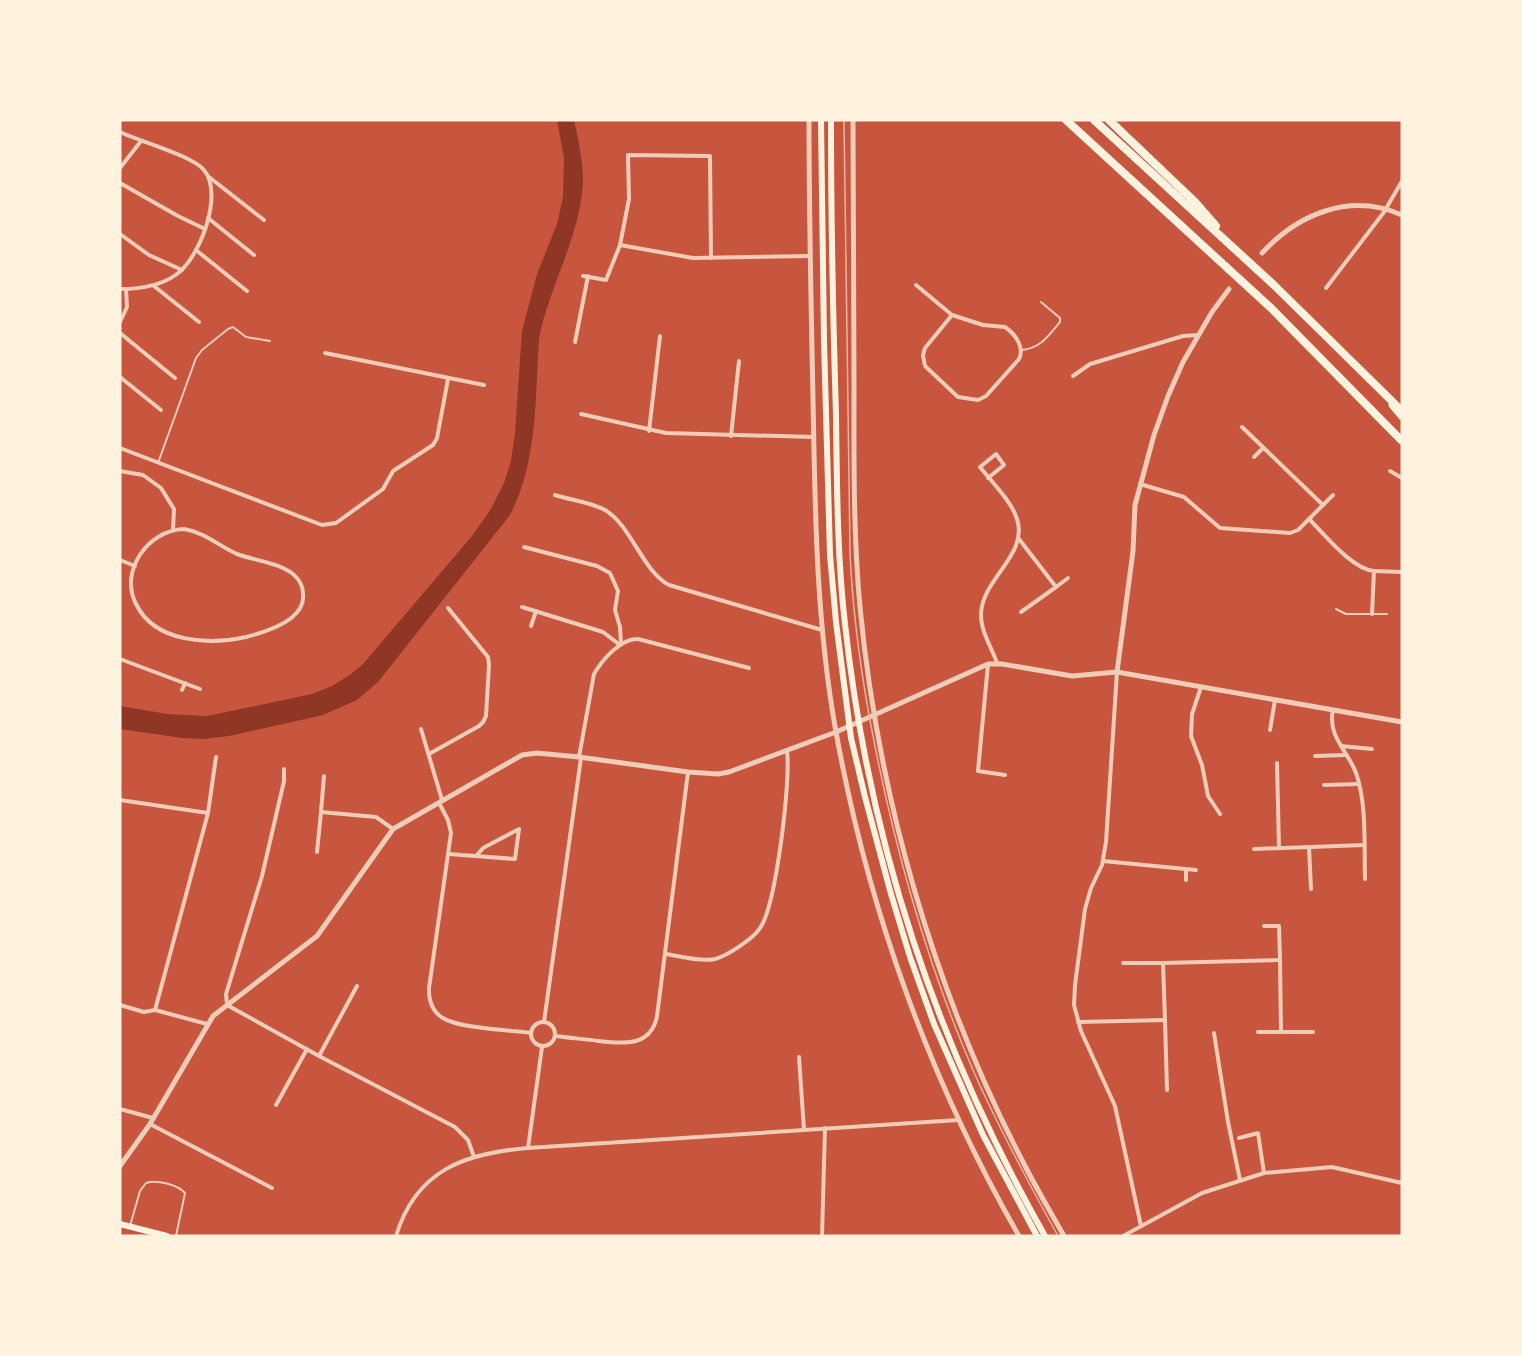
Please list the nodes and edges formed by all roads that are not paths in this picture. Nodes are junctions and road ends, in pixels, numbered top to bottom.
1 (809, 120) edge
2 (821, 120) edge
3 (831, 120) edge
4 (853, 120) edge
5 (1066, 120) edge
6 (1094, 120) edge
7 (1109, 120) edge
8 (120, 132) edge
9 (141, 141) junction
10 (120, 168) edge
11 (208, 176) junction
12 (1402, 181) edge
13 (120, 183) edge
14 (1386, 209) junction
15 (1402, 215) edge
16 (208, 218) junction
17 (264, 220) dead end
18 (205, 229) junction
19 (120, 234) edge
20 (620, 246) junction
21 (1232, 246) junction
22 (196, 250) junction
23 (1262, 253) dead end
24 (254, 255) dead end
25 (810, 256) junction
26 (711, 258) junction
27 (182, 270) junction
28 (582, 276) dead end
29 (588, 276) junction
30 (154, 285) junction
31 (916, 285) dead end
32 (1326, 288) dead end
33 (120, 289) edge
34 (126, 289) junction
35 (1229, 289) dead end
36 (247, 291) dead end
37 (1041, 302) dead end
38 (952, 315) junction
39 (120, 322) edge
40 (198, 322) dead end
41 (120, 333) edge
42 (1198, 335) junction
43 (660, 336) dead end
44 (270, 341) dead end
45 (575, 342) dead end
46 (1022, 350) junction
47 (326, 353) dead end
48 (739, 361) dead end
49 (1073, 376) dead end
50 (120, 377) edge
51 (175, 378) dead end
52 (448, 379) junction
53 (483, 385) dead end
54 (1375, 385) junction
55 (161, 410) dead end
56 (1402, 411) edge
57 (581, 414) dead end
58 (1402, 417) edge
59 (1242, 428) dead end
60 (649, 430) junction
61 (731, 435) junction
62 (814, 437) junction
63 (1402, 441) edge
64 (120, 448) edge
65 (1263, 448) junction
66 (1254, 457) dead end
67 (158, 463) junction
68 (120, 471) edge
69 (1390, 471) dead end
70 (988, 478) junction
71 (1402, 478) edge
72 (1140, 484) junction
73 (555, 495) dead end
74 (1333, 495) dead end
75 (1323, 504) junction
76 (1309, 519) junction
77 (173, 531) junction
78 (1018, 538) junction
79 (524, 548) dead end
80 (120, 560) edge
81 (135, 566) junction
82 (1374, 571) junction
83 (1402, 572) edge
84 (1068, 578) dead end
85 (1056, 587) junction
86 (522, 607) dead end
87 (448, 608) dead end
88 (1336, 609) dead end
89 (536, 611) junction
90 (1021, 612) dead end
91 (1372, 614) junction
92 (1387, 614) dead end
93 (531, 626) dead end
94 (822, 630) junction
95 (621, 645) junction
96 (120, 659) edge
97 (998, 663) junction
98 (988, 664) junction
99 (749, 668) dead end
100 (1116, 672) junction
101 (185, 683) junction
102 (1201, 686) junction
103 (200, 689) dead end
104 (182, 690) dead end
105 (1275, 699) junction
106 (1333, 710) junction
107 (875, 714) junction
108 (859, 721) junction
109 (1402, 722) edge
110 (849, 726) junction
111 (421, 729) dead end
112 (1270, 730) dead end
113 (836, 732) junction
114 (1341, 746) junction
115 (1372, 748) dead end
116 (788, 751) junction
117 (429, 754) junction
118 (1347, 755) junction
119 (1315, 756) dead end
120 (216, 757) dead end
121 (580, 758) junction
122 (1277, 763) dead end
123 (284, 769) dead end
124 (688, 772) junction
125 (324, 776) dead end
126 (1005, 776) dead end
127 (1359, 784) junction
128 (1324, 785) dead end
129 (120, 800) edge
130 (440, 801) junction
131 (321, 812) junction
132 (208, 813) junction
133 (1220, 814) dead end
134 (393, 829) junction
135 (1364, 845) junction
136 (1309, 847) junction
137 (1279, 848) junction
138 (1254, 849) dead end
139 (317, 852) dead end
140 (449, 854) junction
141 (477, 855) junction
142 (1103, 861) junction
143 (1186, 869) junction
144 (1196, 870) dead end
145 (1365, 879) dead end
146 (1186, 880) dead end
147 (1311, 889) dead end
148 (1263, 926) dead end
149 (664, 954) junction
150 (1280, 960) junction
151 (1123, 963) dead end
152 (1163, 963) junction
153 (357, 986) dead end
154 (120, 1005) edge
155 (227, 1005) junction
156 (155, 1010) junction
157 (1165, 1020) junction
158 (544, 1022) junction
159 (1078, 1022) junction
160 (207, 1024) junction
161 (1258, 1032) dead end
162 (1281, 1032) junction
163 (1313, 1032) dead end
164 (531, 1033) junction
165 (1214, 1033) dead end
166 (556, 1036) junction
167 (542, 1047) junction
168 (307, 1049) junction
169 (320, 1056) junction
170 (799, 1057) dead end
171 (1167, 1090) dead end
172 (276, 1105) dead end
173 (120, 1109) edge
174 (154, 1118) junction
175 (958, 1120) junction
176 (150, 1124) junction
177 (825, 1128) junction
178 (804, 1130) junction
179 (1239, 1138) dead end
180 (528, 1148) junction
181 (474, 1157) junction
182 (120, 1166) edge
183 (1264, 1173) junction
184 (1240, 1180) junction
185 (1402, 1183) edge
186 (272, 1188) dead end
187 (120, 1224) edge
188 (130, 1226) junction
189 (1141, 1226) junction
190 (149, 1233) edge
191 (167, 1236) edge
192 (176, 1236) edge
193 (396, 1236) edge
194 (822, 1236) edge
195 (1019, 1236) edge
196 (1037, 1236) edge
197 (1045, 1236) edge
198 (1064, 1236) edge
199 (1123, 1236) edge

1 - 25 street
2 - 110 main road
3 - 108 main road
4 - 107 street
5 - 63 highway
6 - 21 highway
7 - 21 highway
8 - 9 street
9 - 10 street
9 - 11 street
11 - 16 street
11 - 17 street
12 - 14 street
13 - 18 street
14 - 15 street
14 - 23 street
14 - 32 street
16 - 18 street
16 - 24 street
18 - 22 street
19 - 27 street
20 - 26 street
20 - 26 street
20 - 29 street
21 - 54 highway
22 - 27 street
22 - 36 street
25 - 26 street
25 - 62 street
27 - 30 street
28 - 29 street
29 - 45 street
30 - 34 street
30 - 40 street
31 - 38 street
33 - 34 street
34 - 39 street
35 - 42 street
37 - 46 lane
38 - 46 street
38 - 46 street
41 - 51 street
42 - 49 street
42 - 72 street
43 - 60 street
44 - 67 lane
47 - 52 street
48 - 61 street
50 - 55 street
52 - 53 street
52 - 67 street
54 - 56 highway
54 - 58 highway
57 - 60 street
59 - 65 street
60 - 61 street
61 - 62 street
62 - 94 street
64 - 67 street
65 - 66 street
65 - 75 street
68 - 77 street
69 - 71 street
70 - 70 street
70 - 78 street
72 - 76 street
72 - 100 street
73 - 94 street
74 - 75 street
75 - 76 street
76 - 82 street
77 - 81 street
77 - 81 street
78 - 85 street
78 - 97 street
79 - 95 street
80 - 81 street
82 - 83 street
82 - 91 street
84 - 85 street
85 - 90 street
86 - 89 street
87 - 117 street
88 - 91 lane
89 - 93 street
89 - 95 street
91 - 92 lane
94 - 113 street
95 - 99 street
95 - 121 street
96 - 101 street
97 - 98 street
97 - 100 street
98 - 107 street
98 - 126 street
100 - 102 street
100 - 142 street
101 - 103 street
101 - 104 street
102 - 105 street
102 - 133 street
105 - 106 street
105 - 112 street
106 - 109 street
106 - 114 street
107 - 108 street
107 - 198 street
108 - 110 street
108 - 197 main road
110 - 113 street
110 - 196 main road
111 - 117 street
113 - 116 street
113 - 175 street
114 - 115 street
114 - 118 street
116 - 124 street
116 - 149 street
117 - 130 street
118 - 119 street
118 - 127 street
120 - 132 street
121 - 124 street
121 - 130 street
121 - 158 street
122 - 137 street
123 - 155 street
124 - 149 street
125 - 131 street
127 - 128 street
127 - 135 street
129 - 132 street
130 - 134 street
130 - 140 street
131 - 134 street
131 - 139 street
132 - 156 street
134 - 155 street
135 - 136 street
135 - 145 street
136 - 137 street
136 - 147 street
137 - 138 street
140 - 141 street
140 - 164 street
141 - 141 street
142 - 143 street
142 - 159 street
143 - 144 street
143 - 146 street
148 - 150 street
149 - 166 street
150 - 152 street
150 - 162 street
151 - 152 street
152 - 157 street
153 - 169 street
154 - 156 street
155 - 160 street
155 - 168 street
156 - 160 street
157 - 159 street
157 - 171 street
158 - 164 street
158 - 166 street
159 - 189 street
160 - 174 street
161 - 162 street
162 - 163 street
164 - 167 street
165 - 184 street
166 - 167 street
167 - 180 street
168 - 169 street
168 - 172 street
169 - 181 street
170 - 178 street
173 - 174 street
174 - 176 street
175 - 177 street
175 - 195 street
176 - 182 street
176 - 186 street
177 - 178 street
177 - 194 street
178 - 180 street
179 - 183 street
180 - 181 street
181 - 193 street
183 - 184 street
183 - 185 street
184 - 189 street
187 - 188 main road
188 - 190 main road
188 - 192 lane
189 - 199 street
190 - 191 main road

